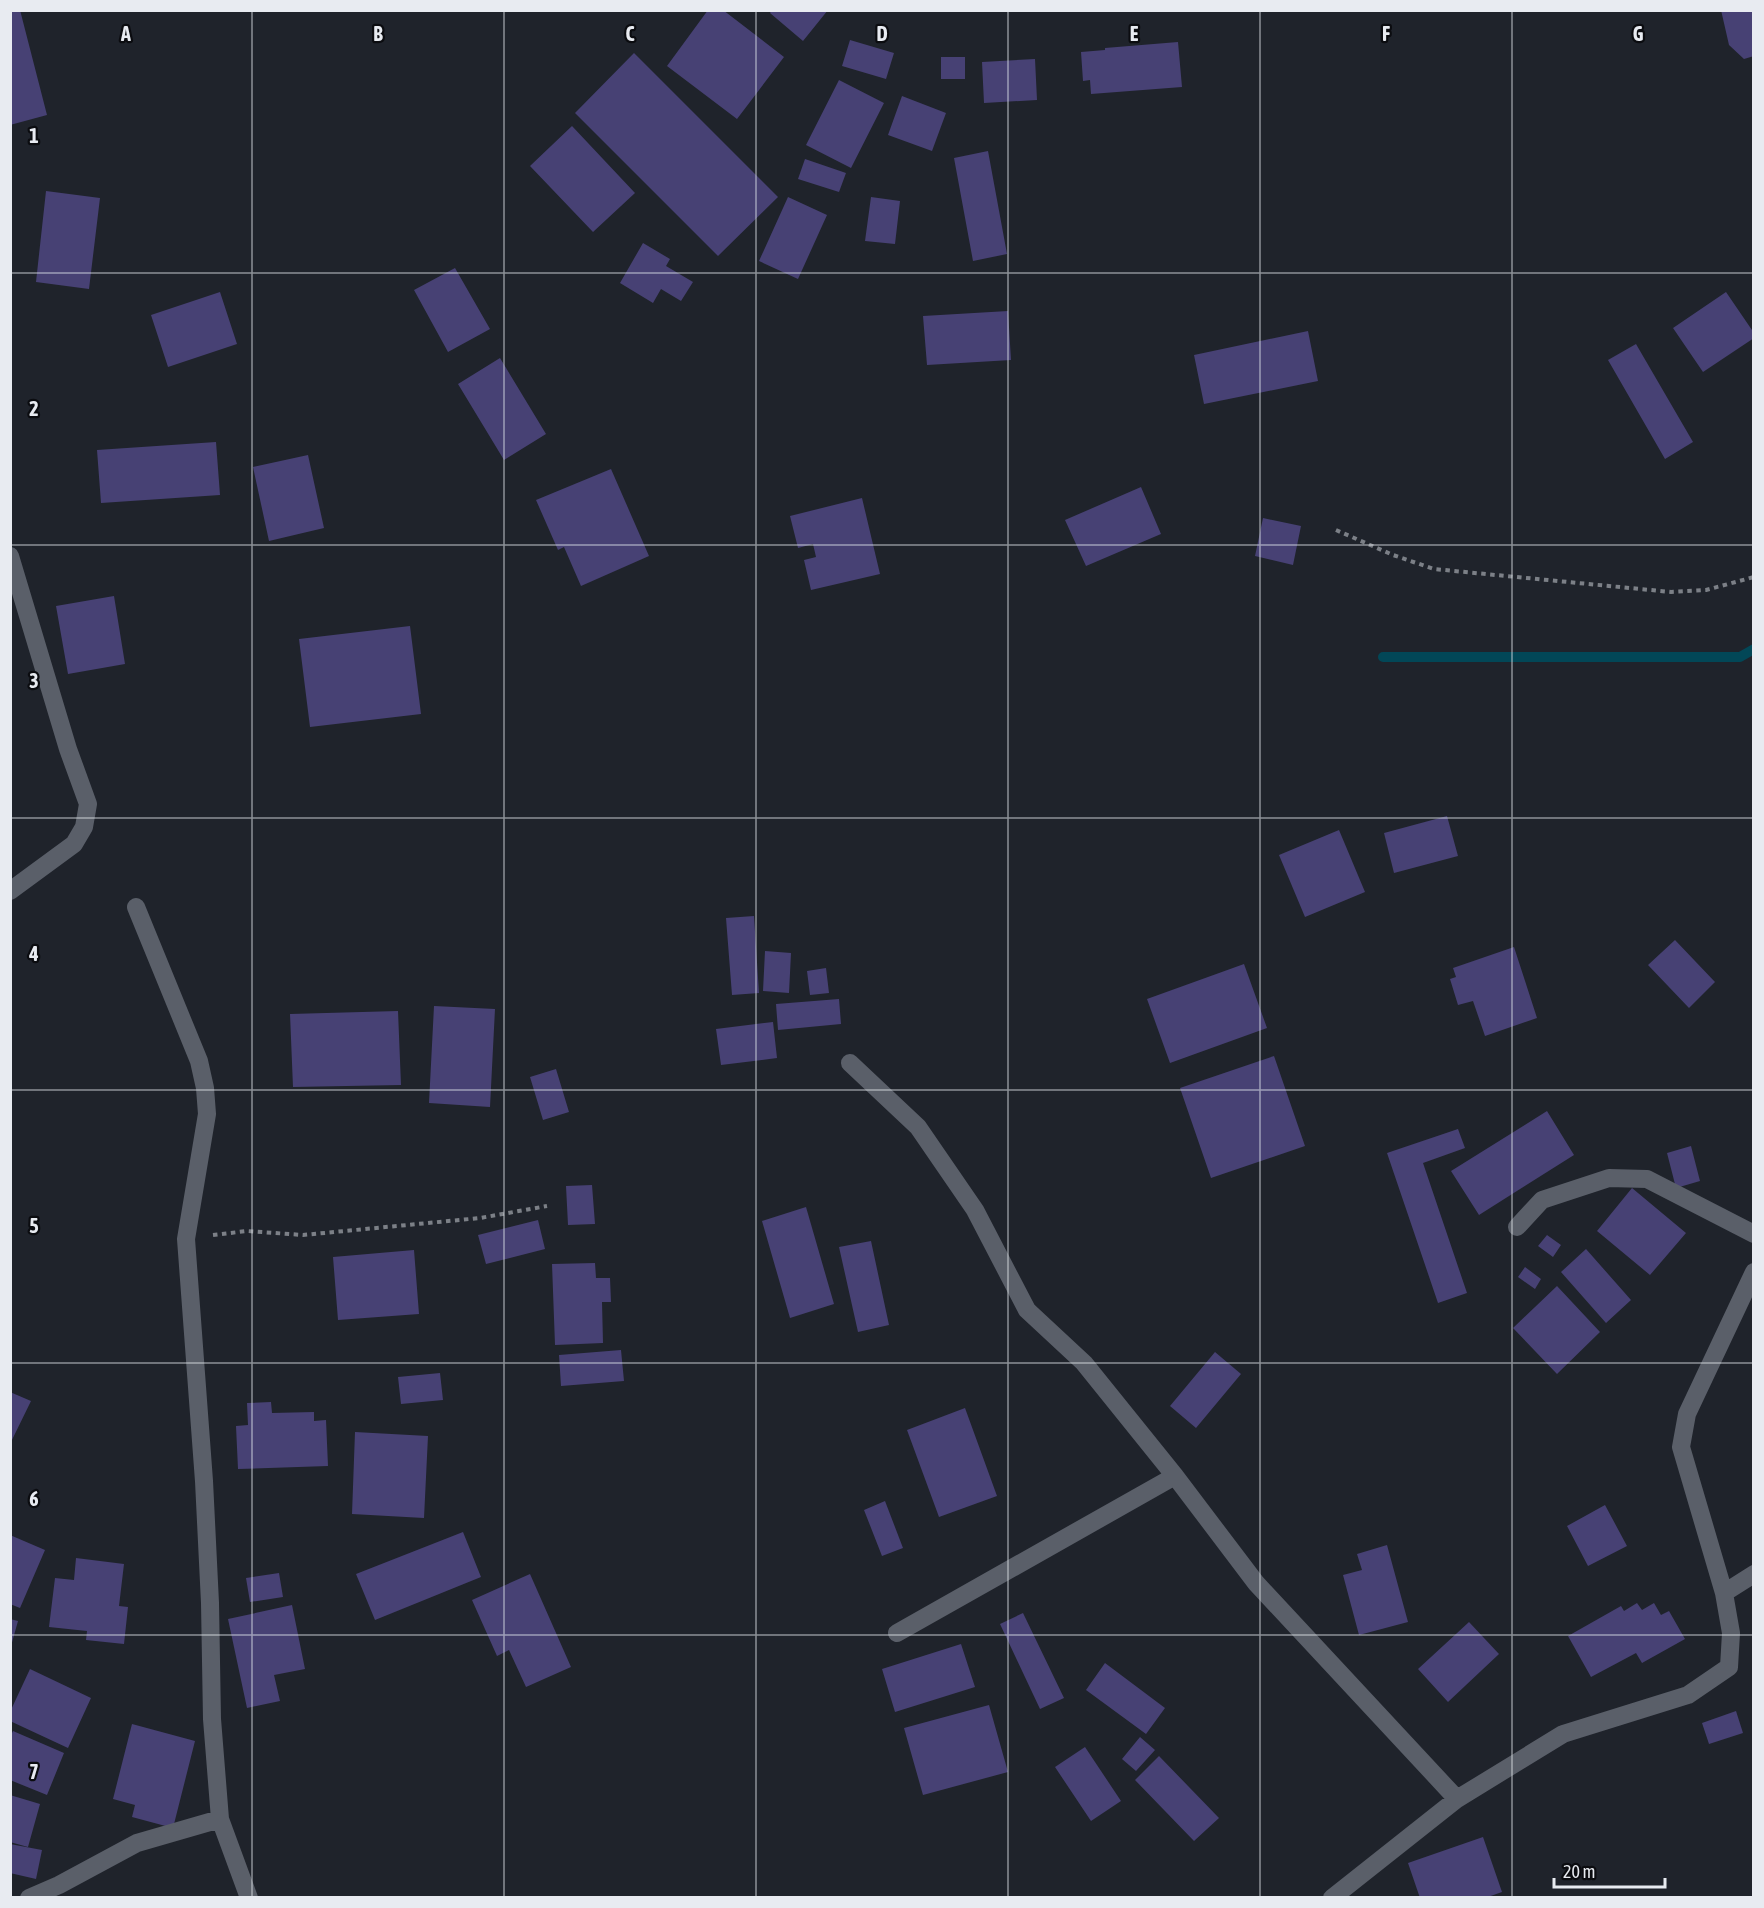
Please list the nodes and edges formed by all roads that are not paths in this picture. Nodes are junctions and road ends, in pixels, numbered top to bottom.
1 (10, 556) edge
2 (10, 891) edge
3 (136, 907) dead end
4 (850, 1063) dead end
5 (1517, 1227) dead end
6 (1754, 1234) edge
7 (1754, 1272) edge
8 (1175, 1476) junction
9 (1754, 1574) edge
10 (1724, 1593) junction
11 (897, 1633) dead end
12 (1457, 1799) junction
13 (220, 1819) junction
14 (29, 1898) edge
15 (249, 1898) edge
16 (1332, 1898) edge

1 - 2 street
3 - 13 street
4 - 8 street
5 - 6 street
7 - 10 street
8 - 11 street
8 - 12 street
9 - 10 street
10 - 12 street
12 - 16 street
13 - 14 street
13 - 15 street

